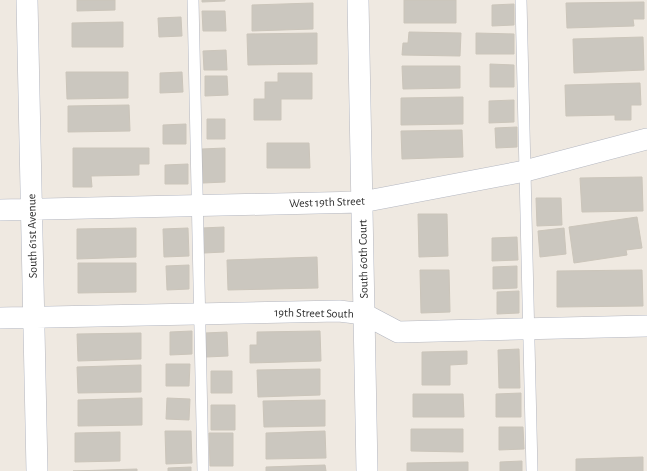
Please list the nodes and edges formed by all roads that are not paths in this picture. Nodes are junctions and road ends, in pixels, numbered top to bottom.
1 (27, 0) edge
2 (193, 0) edge
3 (358, 0) edge
4 (521, 0) edge
5 (647, 139) edge
6 (525, 171) junction
7 (362, 202) junction
8 (198, 205) junction
9 (32, 208) junction
10 (0, 210) edge
11 (200, 314) junction
12 (364, 314) junction
13 (34, 317) junction
14 (0, 318) edge
15 (647, 326) edge
16 (529, 329) junction
17 (37, 471) edge
18 (203, 471) edge
19 (367, 471) edge
20 (532, 471) edge

1 - 9 street, South 61st Avenue
2 - 8 lane
3 - 7 street, South 60th Court
4 - 6 lane
5 - 6 street, West 19th Street
6 - 7 street, West 19th Street
6 - 16 lane
7 - 8 street, West 19th Street
7 - 12 street, South 60th Court
8 - 9 street, West 19th Street
8 - 11 lane
9 - 10 street, West 19th Street
9 - 13 street, South 61st Avenue
11 - 12 street, 19th Street South
11 - 13 street, 19th Street South
11 - 18 lane
12 - 16 street, 19th Street South
12 - 19 street, South 60th Court
13 - 14 street, 19th Street South
13 - 17 street, South 61st Avenue
15 - 16 street, 19th Street South
16 - 20 lane

